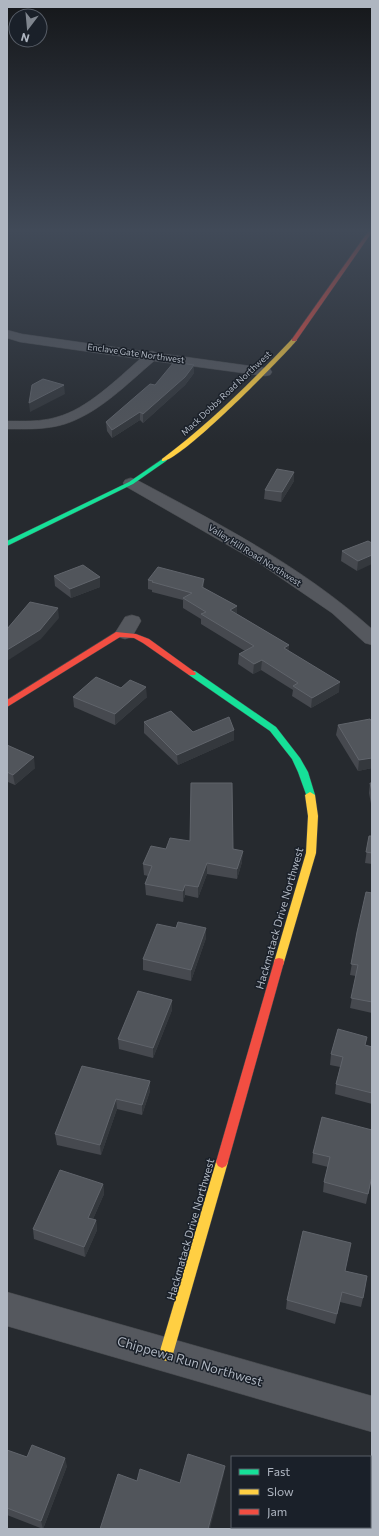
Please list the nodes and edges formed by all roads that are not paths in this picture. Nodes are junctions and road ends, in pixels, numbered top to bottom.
1 (323, 301) edge
2 (7, 334) edge
3 (152, 355) junction
4 (265, 372) junction
5 (7, 425) edge
6 (131, 483) junction
7 (7, 544) edge
8 (372, 638) edge
9 (7, 704) edge
10 (7, 1309) edge
11 (166, 1354) junction
12 (372, 1414) edge

1 - 4 street, Mack Dobbs Road Northwest
2 - 3 street, Enclave Gate Northwest
3 - 4 street, Enclave Gate Northwest
3 - 5 street
4 - 6 street, Mack Dobbs Road Northwest
6 - 7 street, Mack Dobbs Road Northwest
6 - 8 street, Valley Hill Road Northwest
9 - 11 street, Hackmatack Drive Northwest
10 - 11 street, Chippewa Run Northwest
11 - 12 street, Chippewa Run Northwest

